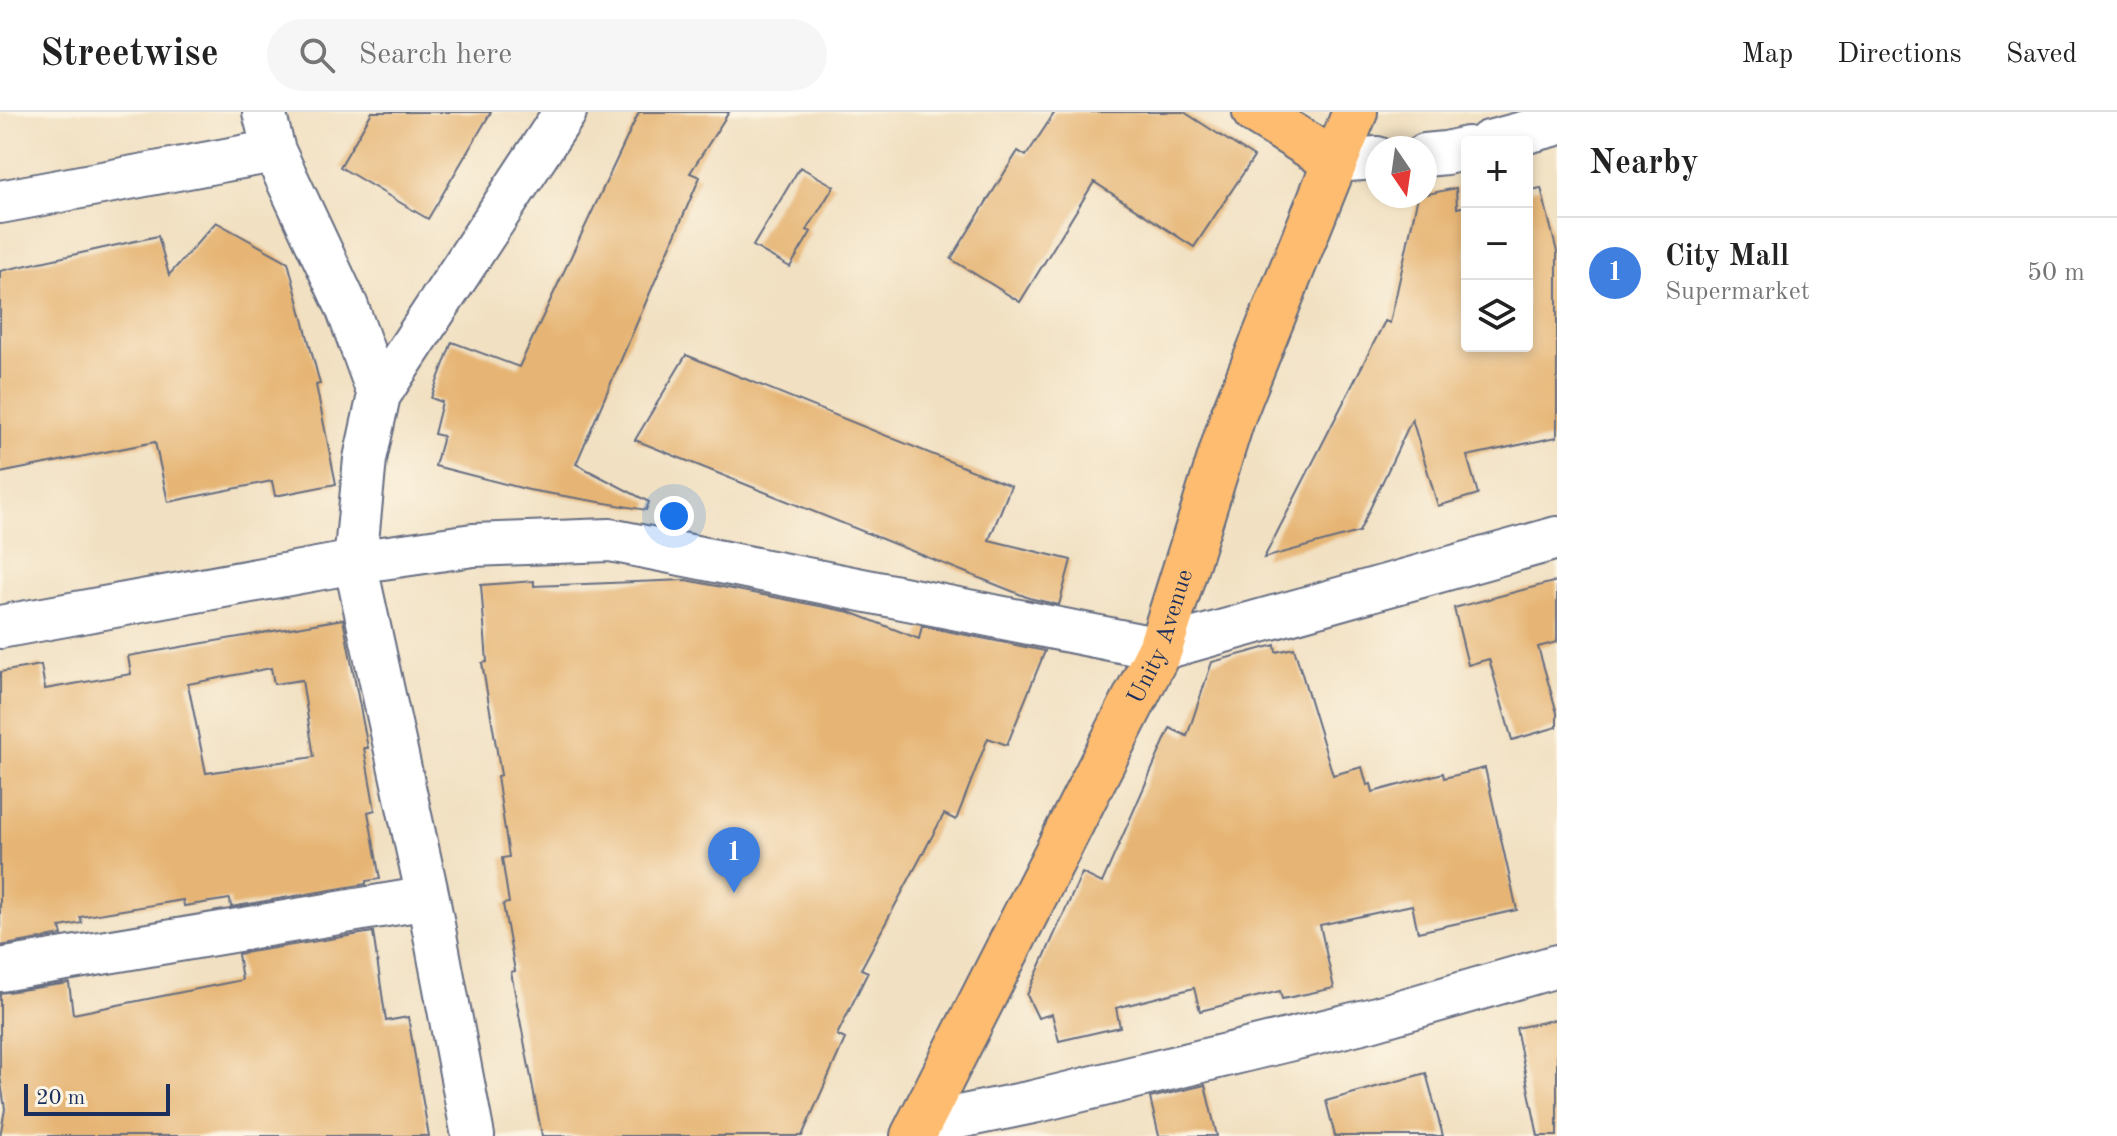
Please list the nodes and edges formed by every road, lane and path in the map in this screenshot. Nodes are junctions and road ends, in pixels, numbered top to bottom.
1 (565, 112) edge
2 (1255, 112) edge
3 (1355, 112) edge
4 (1557, 124) edge
5 (269, 132) edge
6 (1512, 136) edge
7 (1461, 149) edge
8 (1437, 154) edge
9 (1365, 159) edge
10 (1334, 161) junction
11 (0, 202) edge
12 (379, 395) junction
13 (1557, 538) edge
14 (355, 562) junction
15 (0, 627) edge
16 (1160, 649) junction
17 (428, 898) junction
18 (1557, 966) edge
19 (0, 970) edge
20 (916, 1130) edge
21 (473, 1136) edge

1 - 12 street
2 - 10 main road
3 - 10 main road, Unity Avenue
4 - 6 street
5 - 11 street
5 - 12 street
7 - 8 street
9 - 10 street
10 - 16 main road, Unity Avenue
12 - 14 street
13 - 16 street
14 - 15 street
14 - 16 street
14 - 17 street
16 - 20 main road, Unity Avenue
17 - 19 street
17 - 21 street
18 - 20 street

